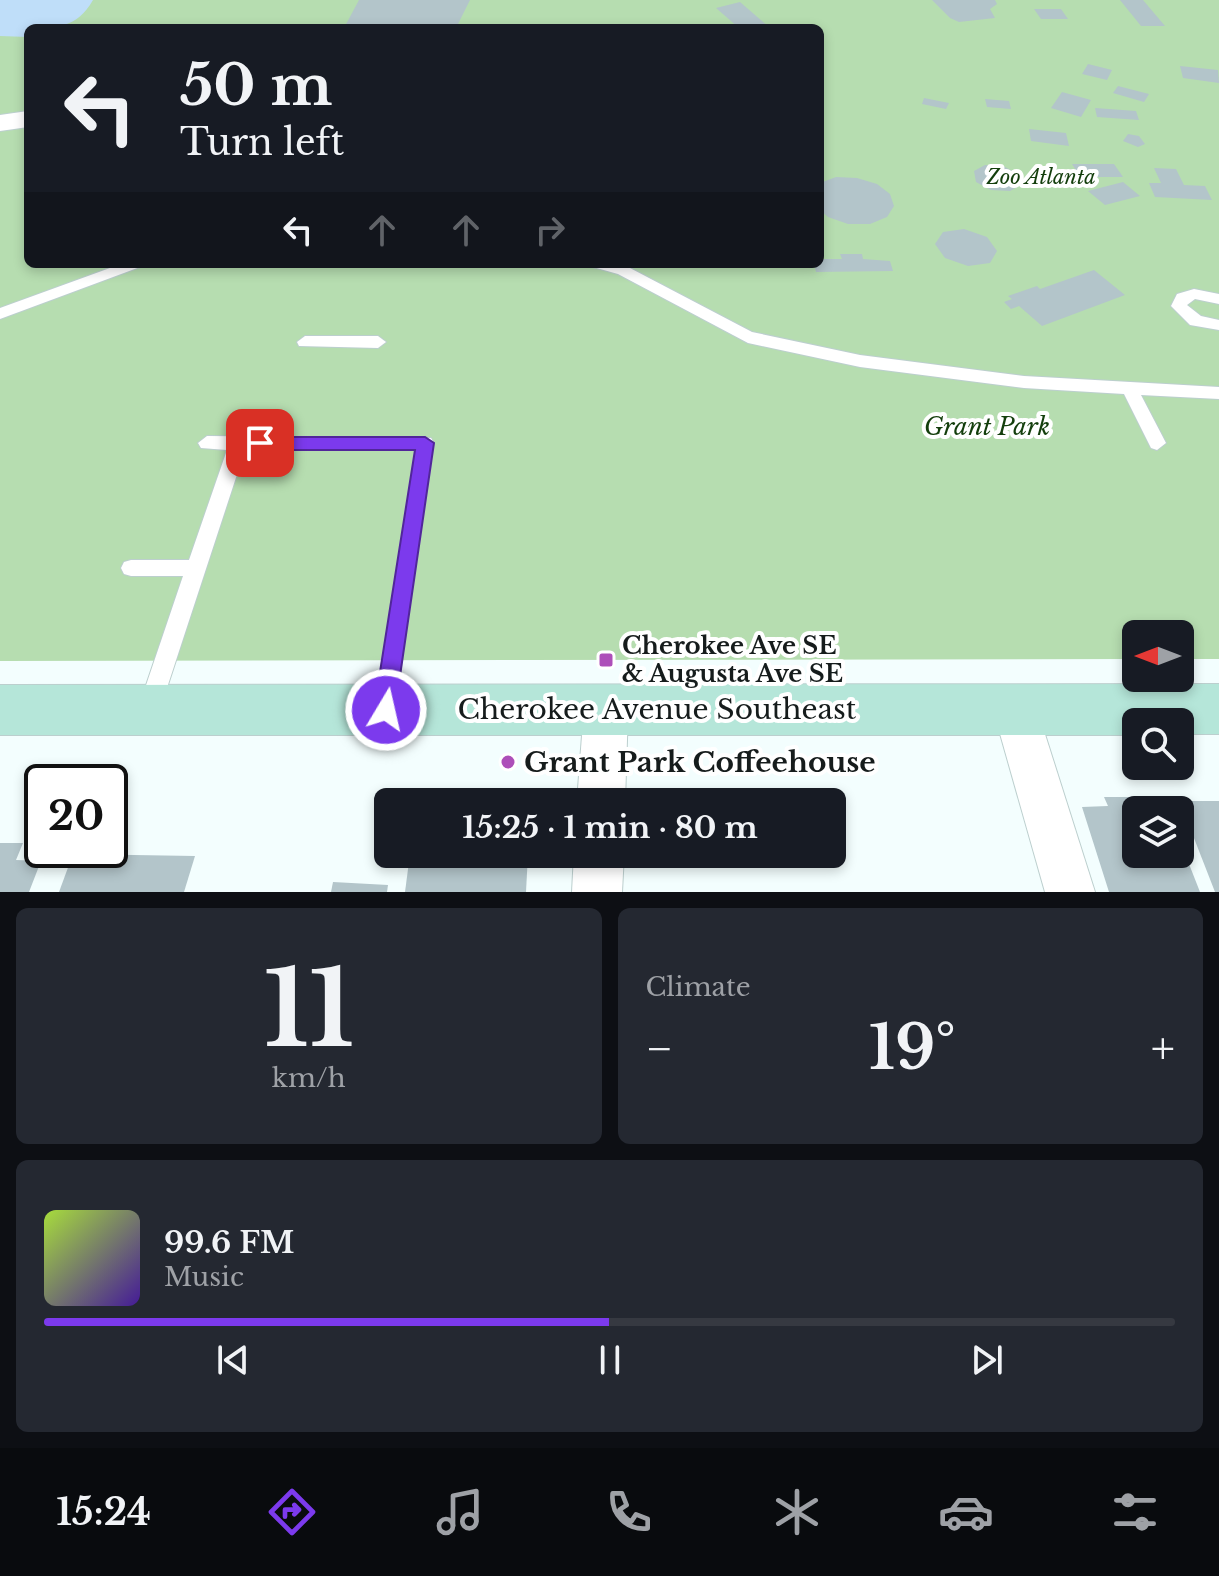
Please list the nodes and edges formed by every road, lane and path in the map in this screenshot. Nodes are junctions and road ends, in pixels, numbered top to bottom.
1 (24, 120) edge
2 (0, 123) edge
3 (124, 268) edge
4 (615, 268) edge
5 (1219, 299) edge
6 (0, 314) edge
7 (1219, 325) edge
8 (305, 342) dead end
9 (378, 342) dead end
10 (1129, 387) junction
11 (1219, 393) edge
12 (207, 443) dead end
13 (238, 443) junction
14 (1157, 443) dead end
15 (131, 568) dead end
16 (196, 568) junction
17 (606, 709) junction
18 (1015, 709) junction
19 (1219, 709) edge
20 (0, 710) edge
21 (149, 710) junction
22 (386, 710) junction
23 (602, 788) edge
24 (598, 868) edge
25 (597, 892) edge
26 (1070, 892) edge

1 - 2 street
3 - 6 lane
4 - 10 lane
5 - 7 lane
8 - 9 lane
10 - 11 lane
10 - 14 lane
12 - 13 lane
13 - 16 lane
13 - 22 lane
15 - 16 lane
16 - 21 lane
17 - 18 street, Cherokee Avenue Southeast
17 - 22 street, Cherokee Avenue Southeast
17 - 23 street
18 - 19 street, Cherokee Avenue Southeast
18 - 26 street
20 - 21 street, Cherokee Avenue Southeast
21 - 22 street, Cherokee Avenue Southeast
24 - 25 street

